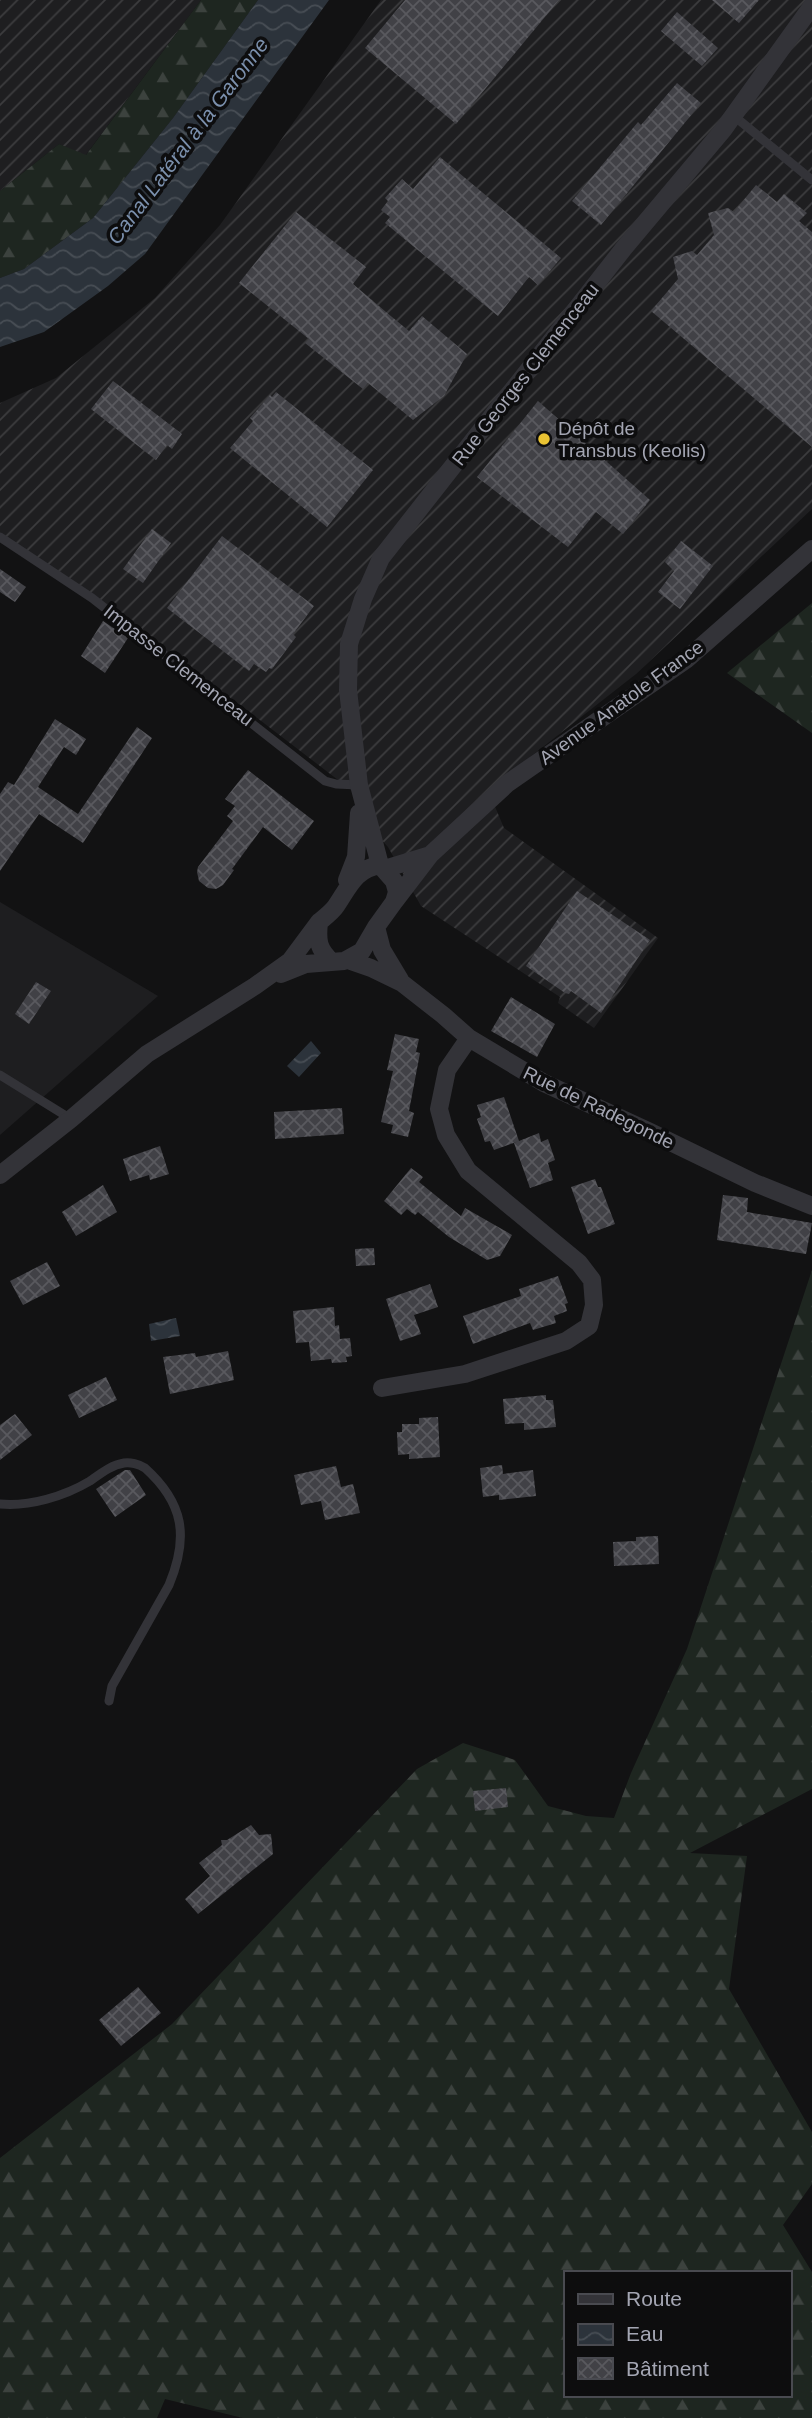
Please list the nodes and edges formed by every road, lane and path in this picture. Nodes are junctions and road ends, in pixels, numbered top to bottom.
1 (812, 6) edge
2 (734, 116) junction
3 (812, 180) edge
4 (0, 537) edge
5 (812, 549) edge
6 (359, 785) junction
7 (430, 855) junction
8 (382, 867) junction
9 (341, 896) junction
10 (394, 902) junction
11 (319, 922) junction
12 (376, 927) junction
13 (340, 961) junction
14 (402, 983) junction
15 (255, 986) junction
16 (469, 1038) junction
17 (1, 1077) edge
18 (71, 1119) junction
19 (0, 1175) edge
20 (812, 1206) edge
21 (382, 1388) dead end
22 (0, 1504) edge
23 (109, 1701) dead end

1 - 2 street, Rue Georges Clemenceau
2 - 3 lane
2 - 6 street, Rue Georges Clemenceau
4 - 6 lane, Impasse Clemenceau
5 - 7 street, Avenue Anatole France
6 - 8 street, Rue Georges Clemenceau
6 - 9 street, Rue Georges Clemenceau
7 - 8 street, Avenue Anatole France
7 - 10 street, Avenue Anatole France
8 - 9 street, Avenue Anatole France
8 - 10 street, Rue Georges Clemenceau
9 - 11 street, Avenue Anatole France
10 - 12 street, Avenue Anatole France
11 - 13 street
11 - 15 street
12 - 13 street, Avenue Anatole France
12 - 14 street, Rue de Radegonde
13 - 14 street, Rue de Radegonde
13 - 15 street
14 - 16 street, Rue de Radegonde
15 - 18 street
16 - 20 street, Rue de Radegonde
16 - 21 street
17 - 18 lane
18 - 19 street
22 - 23 lane

